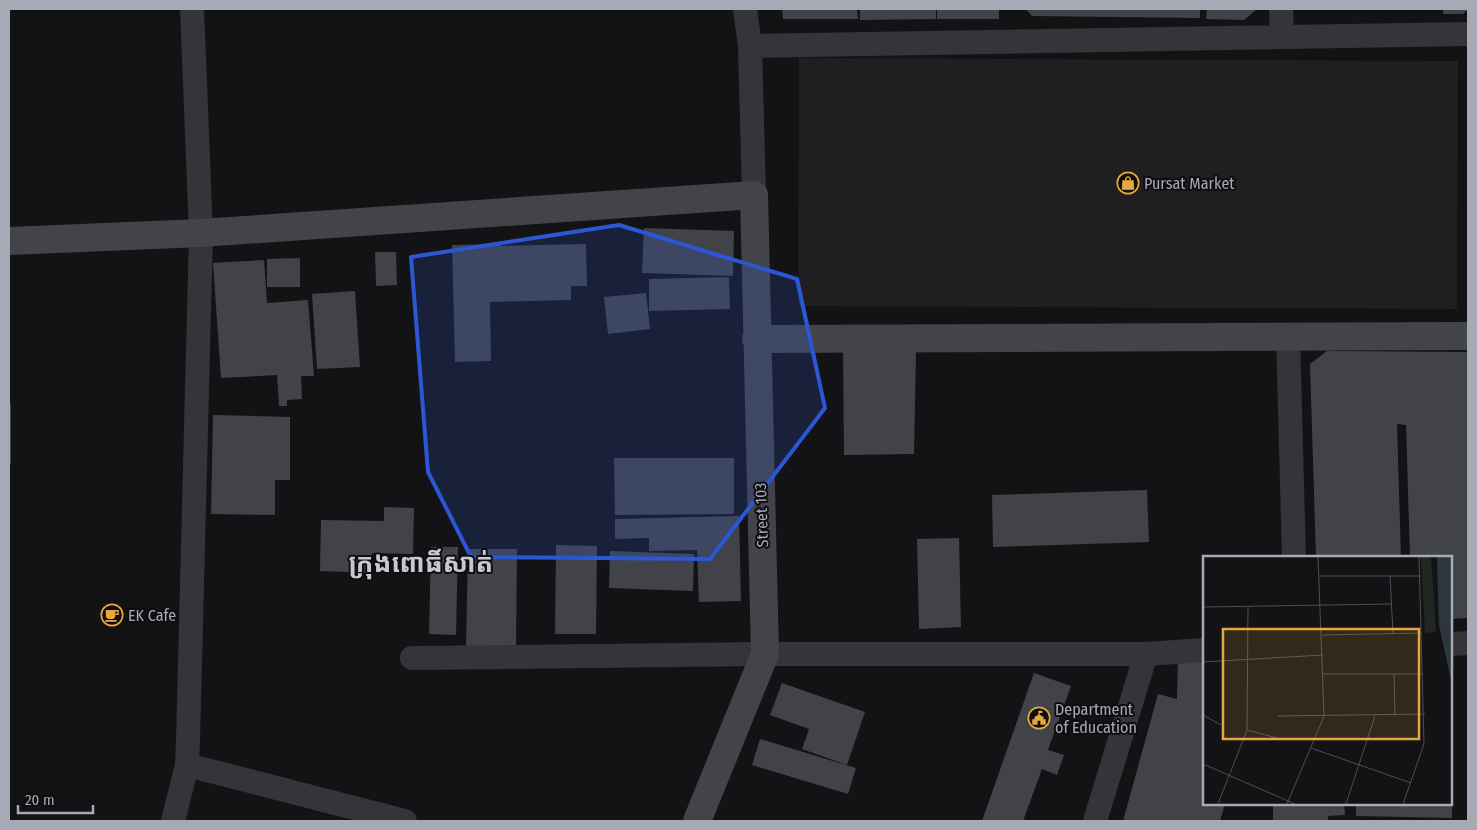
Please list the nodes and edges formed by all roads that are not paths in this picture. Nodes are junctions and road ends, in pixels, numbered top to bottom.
1 (192, 9) edge
2 (746, 9) edge
3 (1281, 9) edge
4 (1468, 34) edge
5 (1282, 37) junction
6 (750, 46) junction
7 (754, 195) junction
8 (201, 234) junction
9 (9, 241) edge
10 (1288, 336) junction
11 (1468, 336) edge
12 (756, 339) junction
13 (1294, 556) edge
14 (1468, 643) edge
15 (1452, 644) edge
16 (1203, 650) edge
17 (765, 654) junction
18 (1146, 654) junction
19 (412, 658) dead end
20 (187, 765) junction
21 (173, 821) edge
22 (405, 821) edge
23 (697, 821) edge
24 (1095, 821) edge

1 - 8 street
2 - 6 street
3 - 5 street
4 - 5 street
5 - 6 street
6 - 7 street
7 - 8 street
7 - 12 street, Street 103
8 - 9 street
8 - 20 street
10 - 11 street
10 - 12 street
10 - 13 street
12 - 17 street, Street 103
14 - 15 street
16 - 18 street
17 - 18 street
17 - 19 street
17 - 23 street, Street 103
18 - 24 street
20 - 21 street
20 - 22 street

